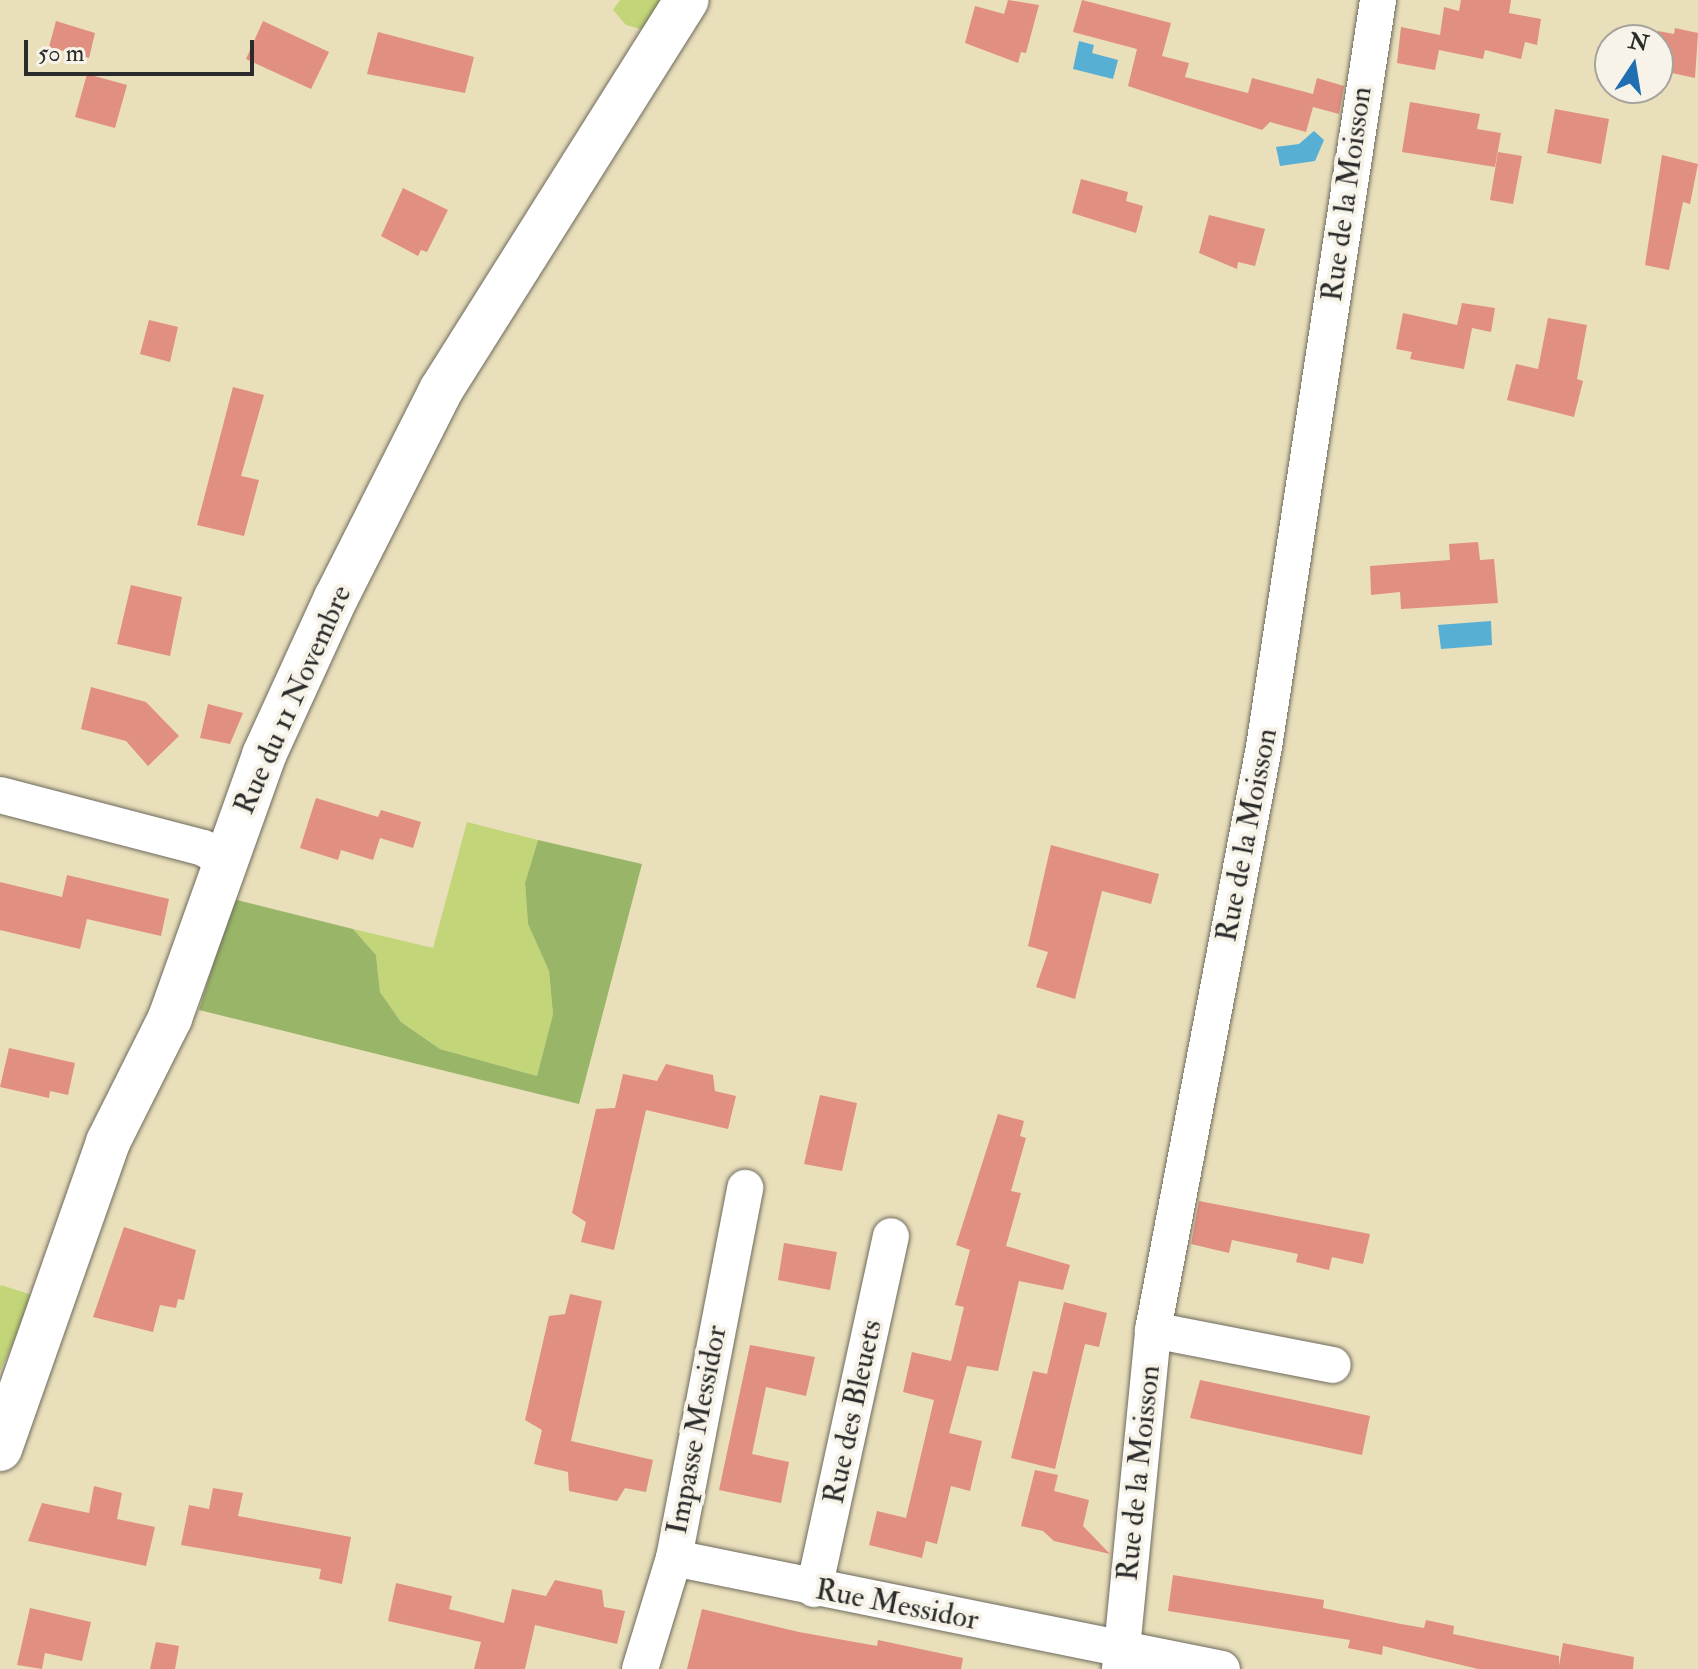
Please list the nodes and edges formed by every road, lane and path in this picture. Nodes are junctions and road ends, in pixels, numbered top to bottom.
1 (687, 0) edge
2 (1378, 0) edge
3 (0, 795) edge
4 (225, 860) junction
5 (745, 1188) dead end
6 (891, 1236) dead end
7 (1153, 1330) junction
8 (1333, 1365) dead end
9 (4, 1428) edge
10 (674, 1558) junction
11 (814, 1589) junction
12 (1121, 1659) edge
13 (640, 1669) edge
14 (1222, 1669) edge

1 - 4 street, Rue du 11 Novembre
2 - 7 street, Rue de la Moisson
3 - 4 street
4 - 9 street, Rue du 11 Novembre
5 - 10 street, Impasse Messidor
6 - 11 street, Rue des Bleuets
7 - 8 street
7 - 12 street, Rue de la Moisson
10 - 11 street, Rue Messidor
10 - 13 street, Impasse Messidor
11 - 12 street, Rue Messidor
12 - 14 street, Rue Messidor

